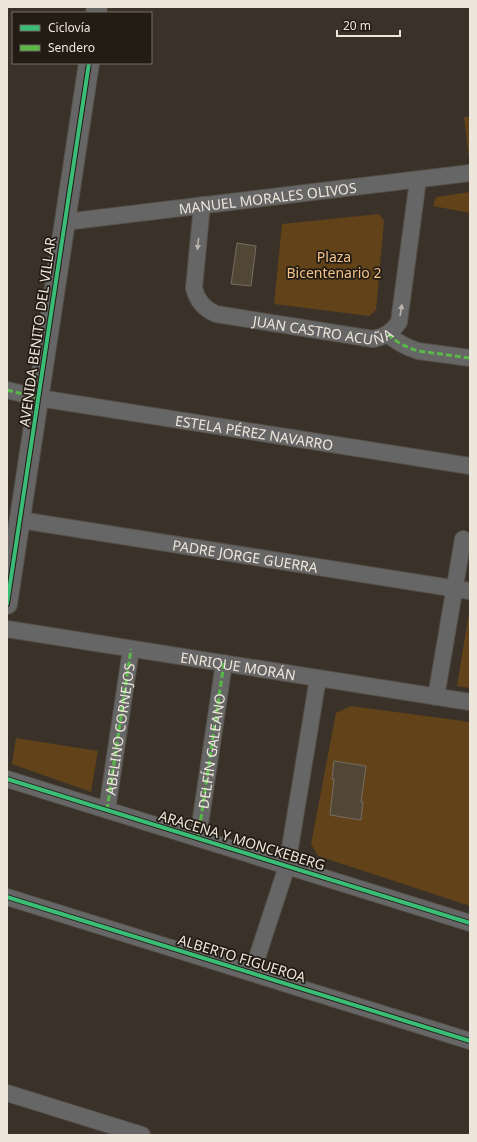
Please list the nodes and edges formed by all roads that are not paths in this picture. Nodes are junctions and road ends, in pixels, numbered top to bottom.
1 (89, 64) edge
2 (470, 173) edge
3 (418, 180) junction
4 (202, 205) junction
5 (65, 222) junction
6 (388, 334) junction
7 (470, 358) edge
8 (7, 390) edge
9 (39, 398) junction
10 (470, 466) edge
11 (20, 520) junction
12 (464, 539) dead end
13 (462, 590) edge
14 (7, 604) edge
15 (7, 629) edge
16 (131, 649) junction
17 (224, 663) junction
18 (318, 678) junction
19 (436, 697) junction
20 (470, 702) edge
21 (7, 778) edge
22 (107, 810) junction
23 (198, 838) junction
24 (287, 866) junction
25 (7, 897) edge
26 (470, 922) edge
27 (252, 973) junction
28 (470, 1040) edge
29 (7, 1093) edge
30 (142, 1135) edge

1 - 5 street, AVENIDA BENITO DEL VILLAR
2 - 3 street, MANUEL MORALES OLIVOS
3 - 4 street, MANUEL MORALES OLIVOS
6 -> 3 street, JUAN CASTRO ACUÑA
4 - 5 street, MANUEL MORALES OLIVOS
4 -> 6 street, JUAN CASTRO ACUÑA
5 - 9 street, AVENIDA BENITO DEL VILLAR
6 - 7 street
8 - 9 street, ESTELA PÉREZ NAVARRO
9 - 10 street, ESTELA PÉREZ NAVARRO
9 - 11 street, AVENIDA BENITO DEL VILLAR
11 - 13 street, PADRE JORGE GUERRA
11 - 14 street, AVENIDA BENITO DEL VILLAR
12 - 13 street
13 - 19 street
15 - 16 street, ENRIQUE MORÁN
16 - 17 street, ENRIQUE MORÁN
16 - 22 street, ABELINO CORNEJOS
17 - 18 street, ENRIQUE MORÁN
17 - 23 street, DELFÍN GALEANO
18 - 19 street, ENRIQUE MORÁN
18 - 24 street
19 - 20 street, ENRIQUE MORÁN
21 - 22 street, ARACENA Y MONCKEBERG
22 - 23 street, ARACENA Y MONCKEBERG
23 - 24 street, ARACENA Y MONCKEBERG
24 - 26 street, ARACENA Y MONCKEBERG
24 - 27 street
25 - 27 street, ALBERTO FIGUEROA
27 - 28 street, ALBERTO FIGUEROA
29 - 30 street

